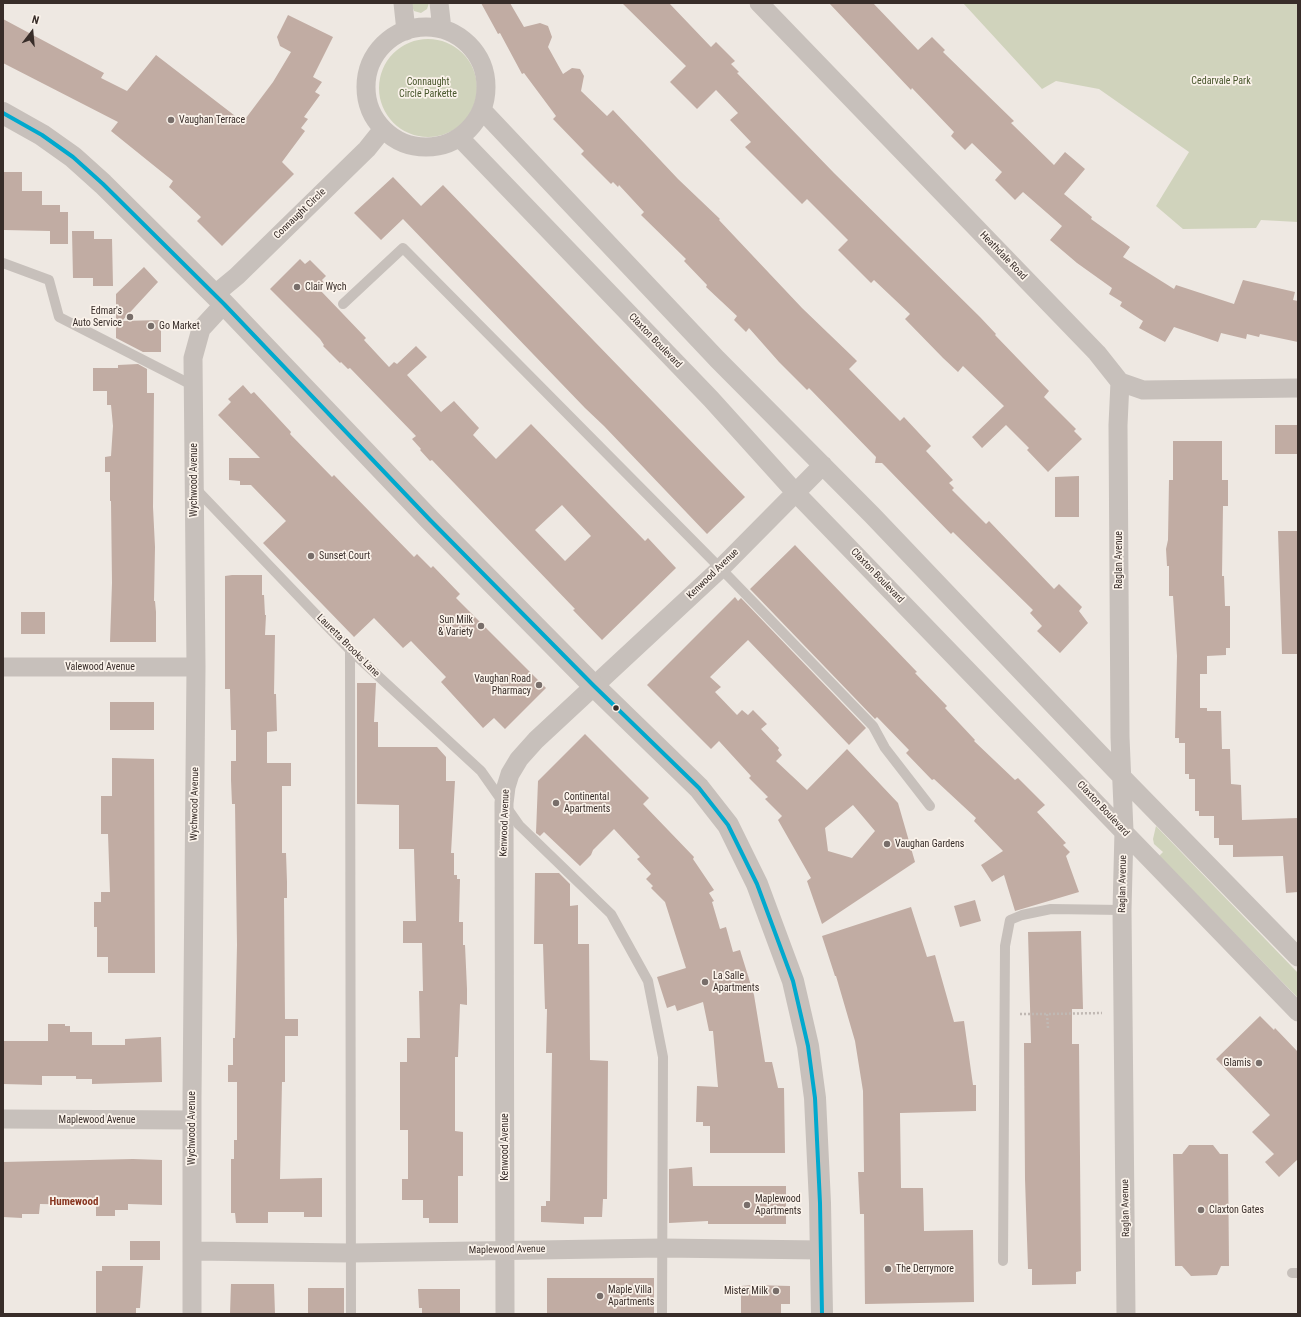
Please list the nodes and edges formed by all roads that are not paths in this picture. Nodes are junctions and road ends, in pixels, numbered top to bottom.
1 (402, 3) edge
2 (439, 3) edge
3 (759, 3) edge
4 (442, 29) junction
5 (406, 31) junction
6 (482, 110) junction
7 (3, 112) edge
8 (383, 129) junction
9 (459, 137) junction
10 (3, 263) edge
11 (219, 300) junction
12 (343, 304) dead end
13 (1120, 382) junction
14 (194, 386) junction
15 (1298, 388) edge
16 (823, 465) junction
17 (193, 486) junction
18 (795, 492) junction
19 (720, 569) junction
20 (350, 650) junction
21 (3, 667) edge
22 (196, 667) junction
23 (593, 685) junction
24 (1122, 777) junction
25 (504, 803) junction
26 (930, 806) dead end
27 (1124, 831) junction
28 (1122, 910) junction
29 (1298, 957) edge
30 (1298, 1012) edge
31 (3, 1119) edge
32 (192, 1120) junction
33 (662, 1248) junction
34 (504, 1250) junction
35 (821, 1250) junction
36 (192, 1251) junction
37 (351, 1253) junction
38 (1003, 1261) dead end
39 (192, 1314) edge
40 (351, 1314) edge
41 (505, 1314) edge
42 (662, 1314) edge
43 (822, 1314) edge
44 (1126, 1314) edge

1 - 5 street
2 - 4 street
3 - 13 street, Heathdale Road
4 - 5 street
4 - 6 street
5 - 8 street
6 - 9 street
6 - 16 street
7 - 11 street
8 - 9 street
8 - 11 street, Connaught Circle
9 - 18 street, Claxton Boulevard
10 - 14 lane
11 - 14 street, Wychwood Avenue
11 - 23 street
12 - 19 lane
13 - 15 street
13 - 24 street, Raglan Avenue
14 - 17 street, Wychwood Avenue
16 - 18 street, Kenwood Avenue
16 - 24 street
17 - 20 lane, Lauretta Brooks Lane
17 - 22 street, Wychwood Avenue
18 - 19 street, Kenwood Avenue
18 - 27 street, Claxton Boulevard
19 - 23 street, Kenwood Avenue
19 - 26 lane
20 - 25 lane, Lauretta Brooks Lane
20 - 37 lane
21 - 22 street, Valewood Avenue
22 - 32 street, Wychwood Avenue
23 - 25 street, Kenwood Avenue
23 - 35 street
24 - 27 street, Raglan Avenue
24 - 29 street
25 - 33 lane, Lauretta Brooks Lane
25 - 34 street, Kenwood Avenue
27 - 28 street, Raglan Avenue
27 - 30 street, Claxton Boulevard
28 - 38 lane
28 - 44 street, Raglan Avenue
31 - 32 street, Maplewood Avenue
32 - 36 street, Wychwood Avenue
33 - 34 street, Maplewood Avenue
33 - 35 street, Maplewood Avenue
33 - 42 lane, Lauretta Brooks Lane
34 - 37 street, Maplewood Avenue
34 - 41 street, Kenwood Avenue
35 - 43 street
36 - 37 street, Maplewood Avenue
36 - 39 street, Wychwood Avenue
37 - 40 lane

